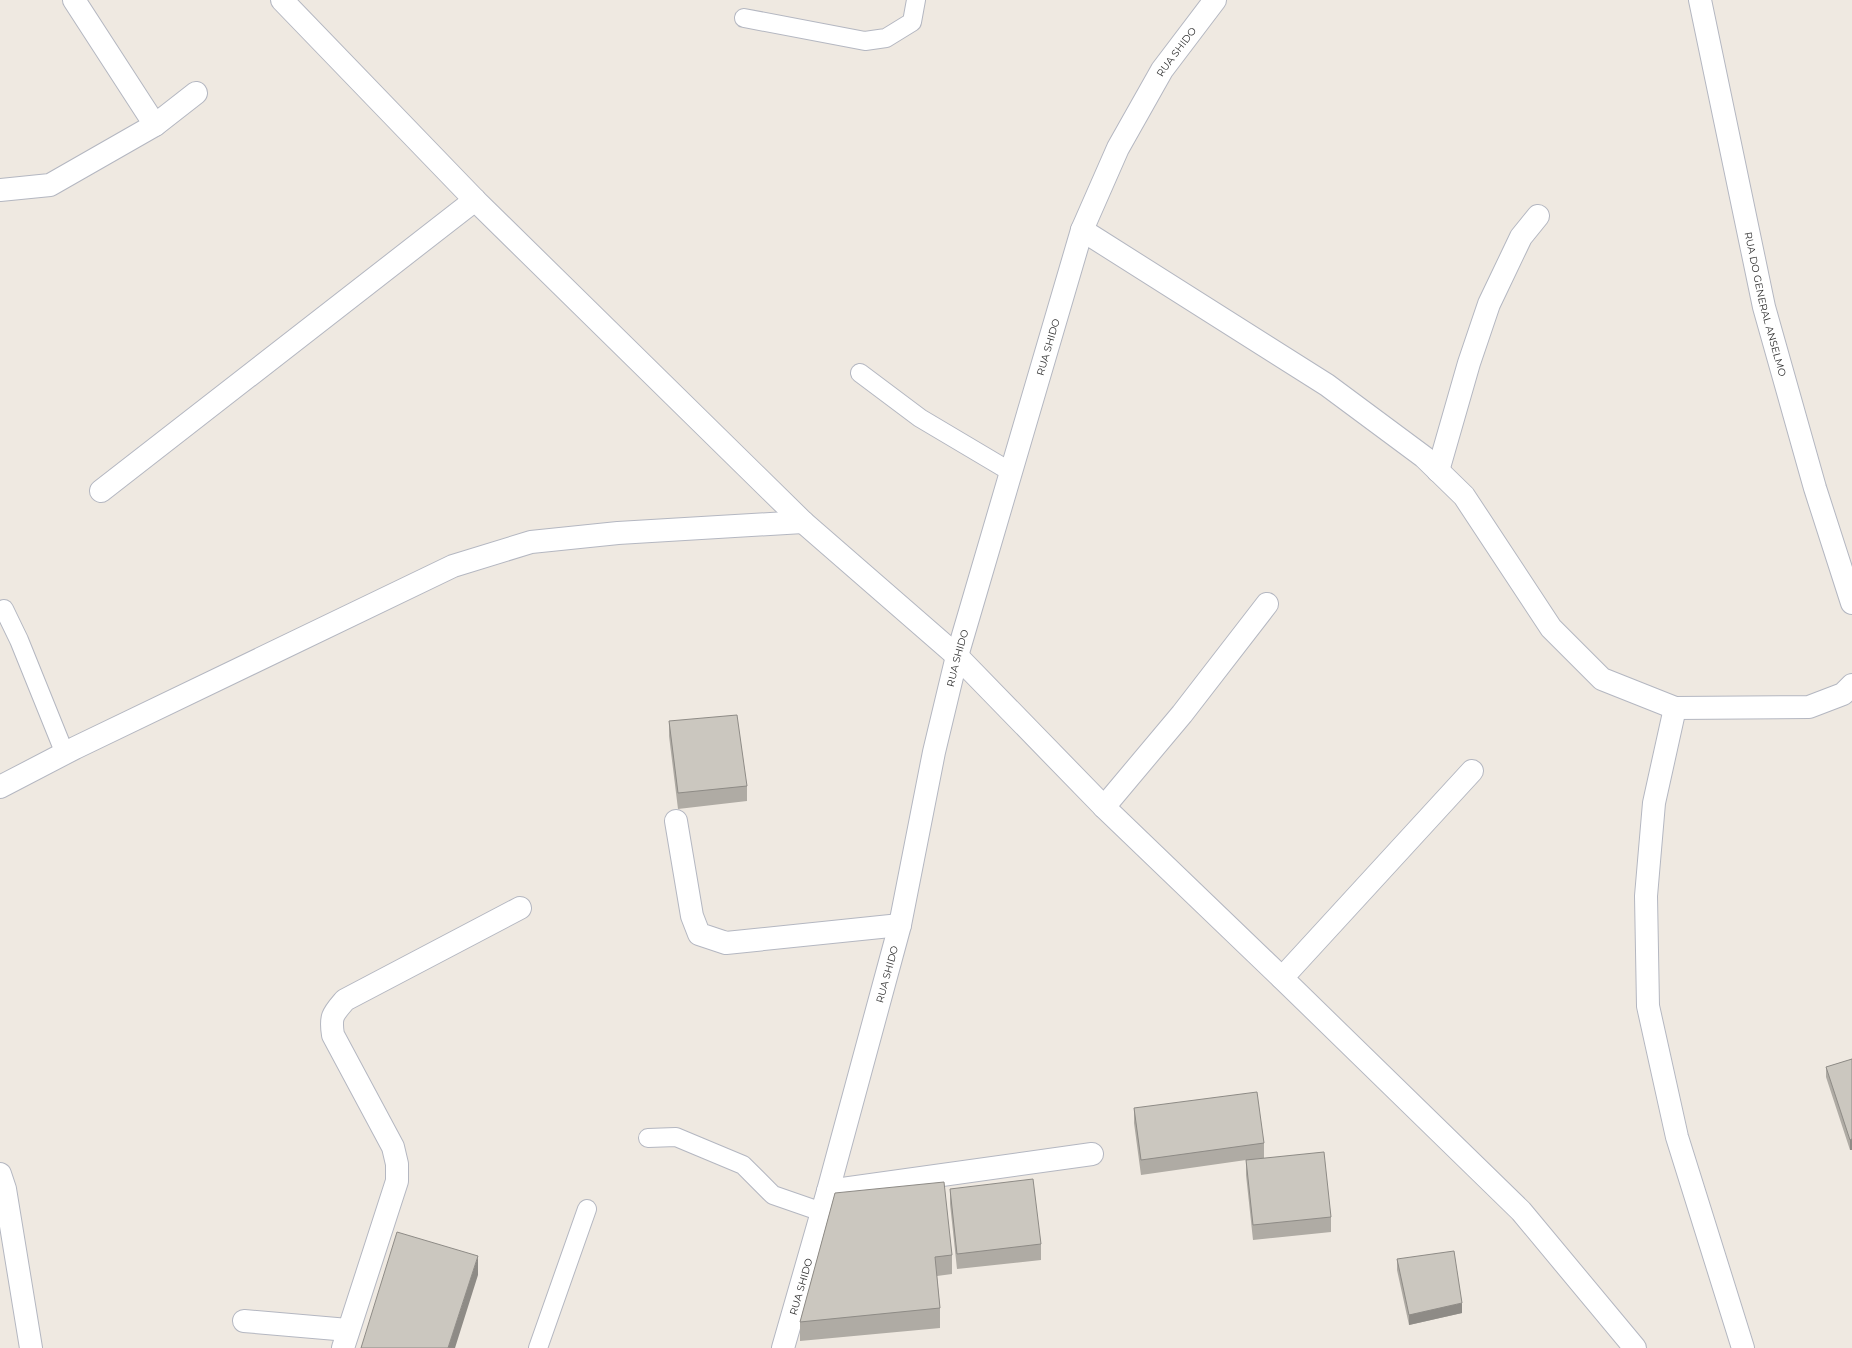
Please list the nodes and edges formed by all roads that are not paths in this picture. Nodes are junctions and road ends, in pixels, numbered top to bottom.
1 (74, 0) edge
2 (282, 0) edge
3 (916, 0) edge
4 (1215, 0) edge
5 (1700, 0) edge
6 (744, 18) dead end
7 (196, 93) dead end
8 (156, 125) junction
9 (0, 190) edge
10 (475, 200) junction
11 (1538, 216) dead end
12 (1082, 230) junction
13 (860, 373) dead end
14 (1438, 471) junction
15 (1011, 472) junction
16 (101, 491) dead end
17 (803, 522) junction
18 (1852, 603) edge
19 (1267, 604) dead end
20 (4, 609) dead end
21 (957, 656) junction
22 (1852, 685) edge
23 (1675, 708) junction
24 (65, 754) junction
25 (1472, 771) dead end
26 (0, 787) edge
27 (1104, 807) junction
28 (676, 821) dead end
29 (520, 908) dead end
30 (900, 925) junction
31 (1282, 978) junction
32 (648, 1138) dead end
33 (1092, 1154) dead end
34 (0, 1174) edge
35 (828, 1191) junction
36 (587, 1209) dead end
37 (822, 1212) junction
38 (244, 1321) dead end
39 (346, 1339) edge
40 (31, 1348) edge
41 (538, 1348) edge
42 (783, 1348) edge
43 (1635, 1348) edge
44 (1743, 1348) edge

1 - 8 street
2 - 10 street
3 - 6 lane
4 - 12 street, RUA SHIDO
5 - 18 street, RUA DO GENERAL ANSELMO
7 - 8 street
8 - 9 street
10 - 16 street
10 - 17 street
11 - 14 street
12 - 14 street
12 - 15 street, RUA SHIDO
13 - 15 lane
14 - 23 street
15 - 21 street, RUA SHIDO
17 - 21 street
17 - 24 street
19 - 27 street
20 - 24 lane
21 - 27 street
21 - 30 street, RUA SHIDO
22 - 23 street
23 - 44 street
24 - 26 street
25 - 31 street
27 - 31 street
28 - 30 street
29 - 39 street
30 - 35 street, RUA SHIDO
31 - 43 street
32 - 37 lane
33 - 35 street
34 - 40 street
35 - 37 street, RUA SHIDO
36 - 41 lane
37 - 42 street, RUA SHIDO
38 - 39 street

